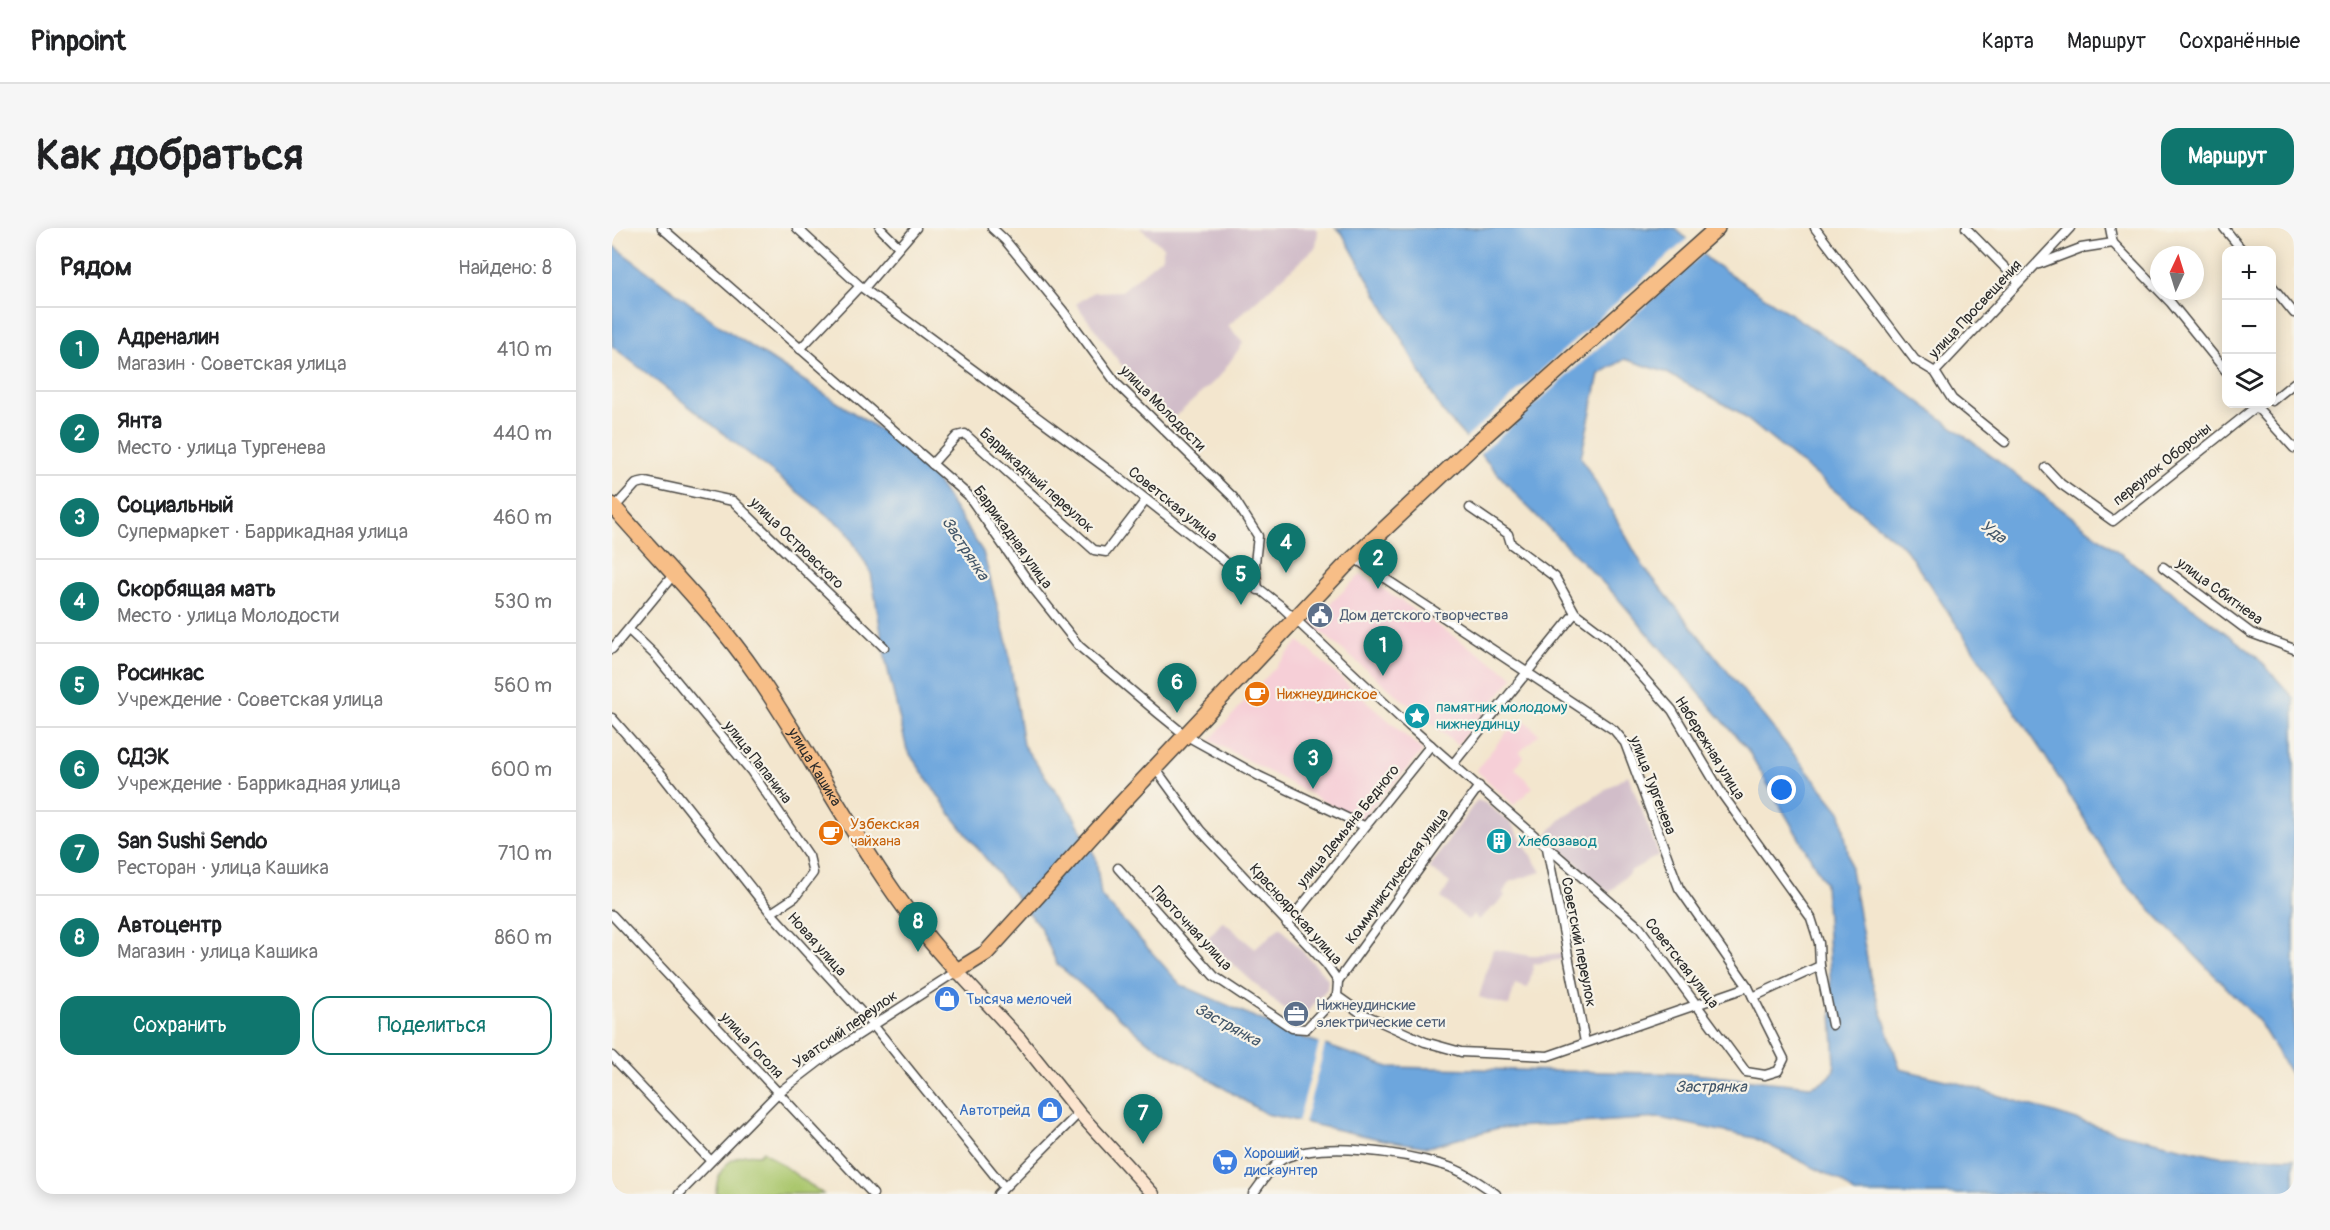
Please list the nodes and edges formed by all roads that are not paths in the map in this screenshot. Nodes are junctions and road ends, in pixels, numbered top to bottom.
1 (662, 228) edge
2 (797, 228) edge
3 (880, 228) edge
4 (916, 228) edge
5 (992, 228) edge
6 (1815, 228) edge
7 (1966, 228) edge
8 (2070, 228) edge
9 (2110, 228) edge
10 (2224, 228) edge
11 (1711, 233) edge
12 (2113, 243) junction
13 (2239, 246) edge
14 (899, 247) junction
15 (2036, 265) junction
16 (2019, 282) junction
17 (862, 286) junction
18 (2276, 292) edge
19 (2294, 313) edge
20 (800, 349) junction
21 (2222, 366) edge
22 (1935, 372) junction
23 (2294, 383) edge
24 (2276, 397) edge
25 (2256, 408) edge
26 (2258, 408) edge
27 (2006, 442) dead end
28 (2294, 448) edge
29 (932, 464) junction
30 (2046, 468) dead end
31 (1146, 500) junction
32 (613, 506) edge
33 (1470, 508) dead end
34 (1354, 558) junction
35 (2163, 567) dead end
36 (674, 574) junction
37 (1258, 590) junction
38 (1575, 613) junction
39 (1294, 618) junction
40 (630, 631) junction
41 (884, 647) dead end
42 (612, 649) edge
43 (2294, 649) edge
44 (1528, 674) junction
45 (612, 718) edge
46 (1185, 735) junction
47 (1431, 745) junction
48 (1452, 764) junction
49 (1155, 768) junction
50 (1479, 786) junction
51 (1364, 826) junction
52 (1547, 848) junction
53 (1118, 868) dead end
54 (771, 913) junction
55 (612, 915) edge
56 (1287, 924) junction
57 (1820, 966) junction
58 (957, 971) junction
59 (1338, 981) junction
60 (1748, 987) junction
61 (1337, 996) junction
62 (1753, 997) junction
63 (1698, 1003) junction
64 (873, 1025) junction
65 (1832, 1025) dead end
66 (1585, 1042) junction
67 (612, 1056) edge
68 (1746, 1072) joint
69 (778, 1093) junction
70 (1079, 1113) junction
71 (710, 1160) junction
72 (1001, 1191) edge
73 (679, 1194) edge
74 (873, 1194) edge
75 (1153, 1194) edge
76 (1253, 1194) edge
77 (1496, 1194) edge

1 - 20 street, Баррикадная улица
2 - 17 street, Советская улица
3 - 14 street
4 - 14 street
5 - 37 street, улица Молодости
6 - 22 street
7 - 16 street
8 - 15 street, улица Просвещения
9 - 12 street
10 - 13 street
11 - 34 highway
12 - 15 street, улица Просвещения
12 - 21 street
14 - 17 street
15 - 16 street, улица Просвещения
16 - 22 street, улица Просвещения
17 - 20 street
17 - 31 street, Советская улица
18 - 19 street
20 - 29 street, Баррикадная улица
22 - 27 street
23 - 24 street, переулок Обороны
25 - 30 street, переулок Обороны
26 - 28 street
29 - 31 street, Баррикадный переулок
29 - 46 street, Баррикадная улица
31 - 37 street, Советская улица
32 - 36 highway, улица Кашика
32 - 41 street, улица Островского
33 - 38 street, Набережная улица
34 - 39 highway
34 - 44 street, улица Тургенева
35 - 43 street, улица Сбитнева
36 - 40 street
36 - 58 highway, улица Кашика
37 - 39 street, Советская улица
38 - 44 street
38 - 57 street, Набережная улица
39 - 46 highway
39 - 47 street, Советская улица
40 - 42 street
40 - 54 street, улица Папанина
44 - 48 street
44 - 60 street, улица Тургенева
45 - 54 street, Новая улица
46 - 49 highway
46 - 51 street, Баррикадная улица
47 - 48 street, Советская улица
47 - 51 street, улица Демьяна Бедного
48 - 50 street, Советская улица
49 - 56 street, Красноярская улица
49 - 58 highway
50 - 52 street, Советская улица
50 - 59 street, Коммунистическая улица
51 - 56 street, улица Демьяна Бедного
52 - 63 street, Советская улица
52 - 66 street, Советский переулок
53 - 61 street, Проточная улица
54 - 64 street, Новая улица
55 - 69 street, улица Гоголя
56 - 59 street, Красноярская улица
57 - 62 street
57 - 65 street, Набережная улица
58 - 64 street, Уватский переулок
58 - 70 street, улица Кашика
59 - 61 street, Красноярская улица
60 - 62 street, улица Тургенева
60 - 63 street
61 - 66 street
62 - 68 street, улица Тургенева
63 - 66 street
63 - 68 street, Советская улица
64 - 69 street, Уватский переулок
64 - 72 street, Новая улица
67 - 71 street
69 - 71 street, Уватский переулок
69 - 74 street, улица Гоголя
70 - 72 street
70 - 75 street, улица Кашика
71 - 73 street, Уватский переулок
76 - 77 street

